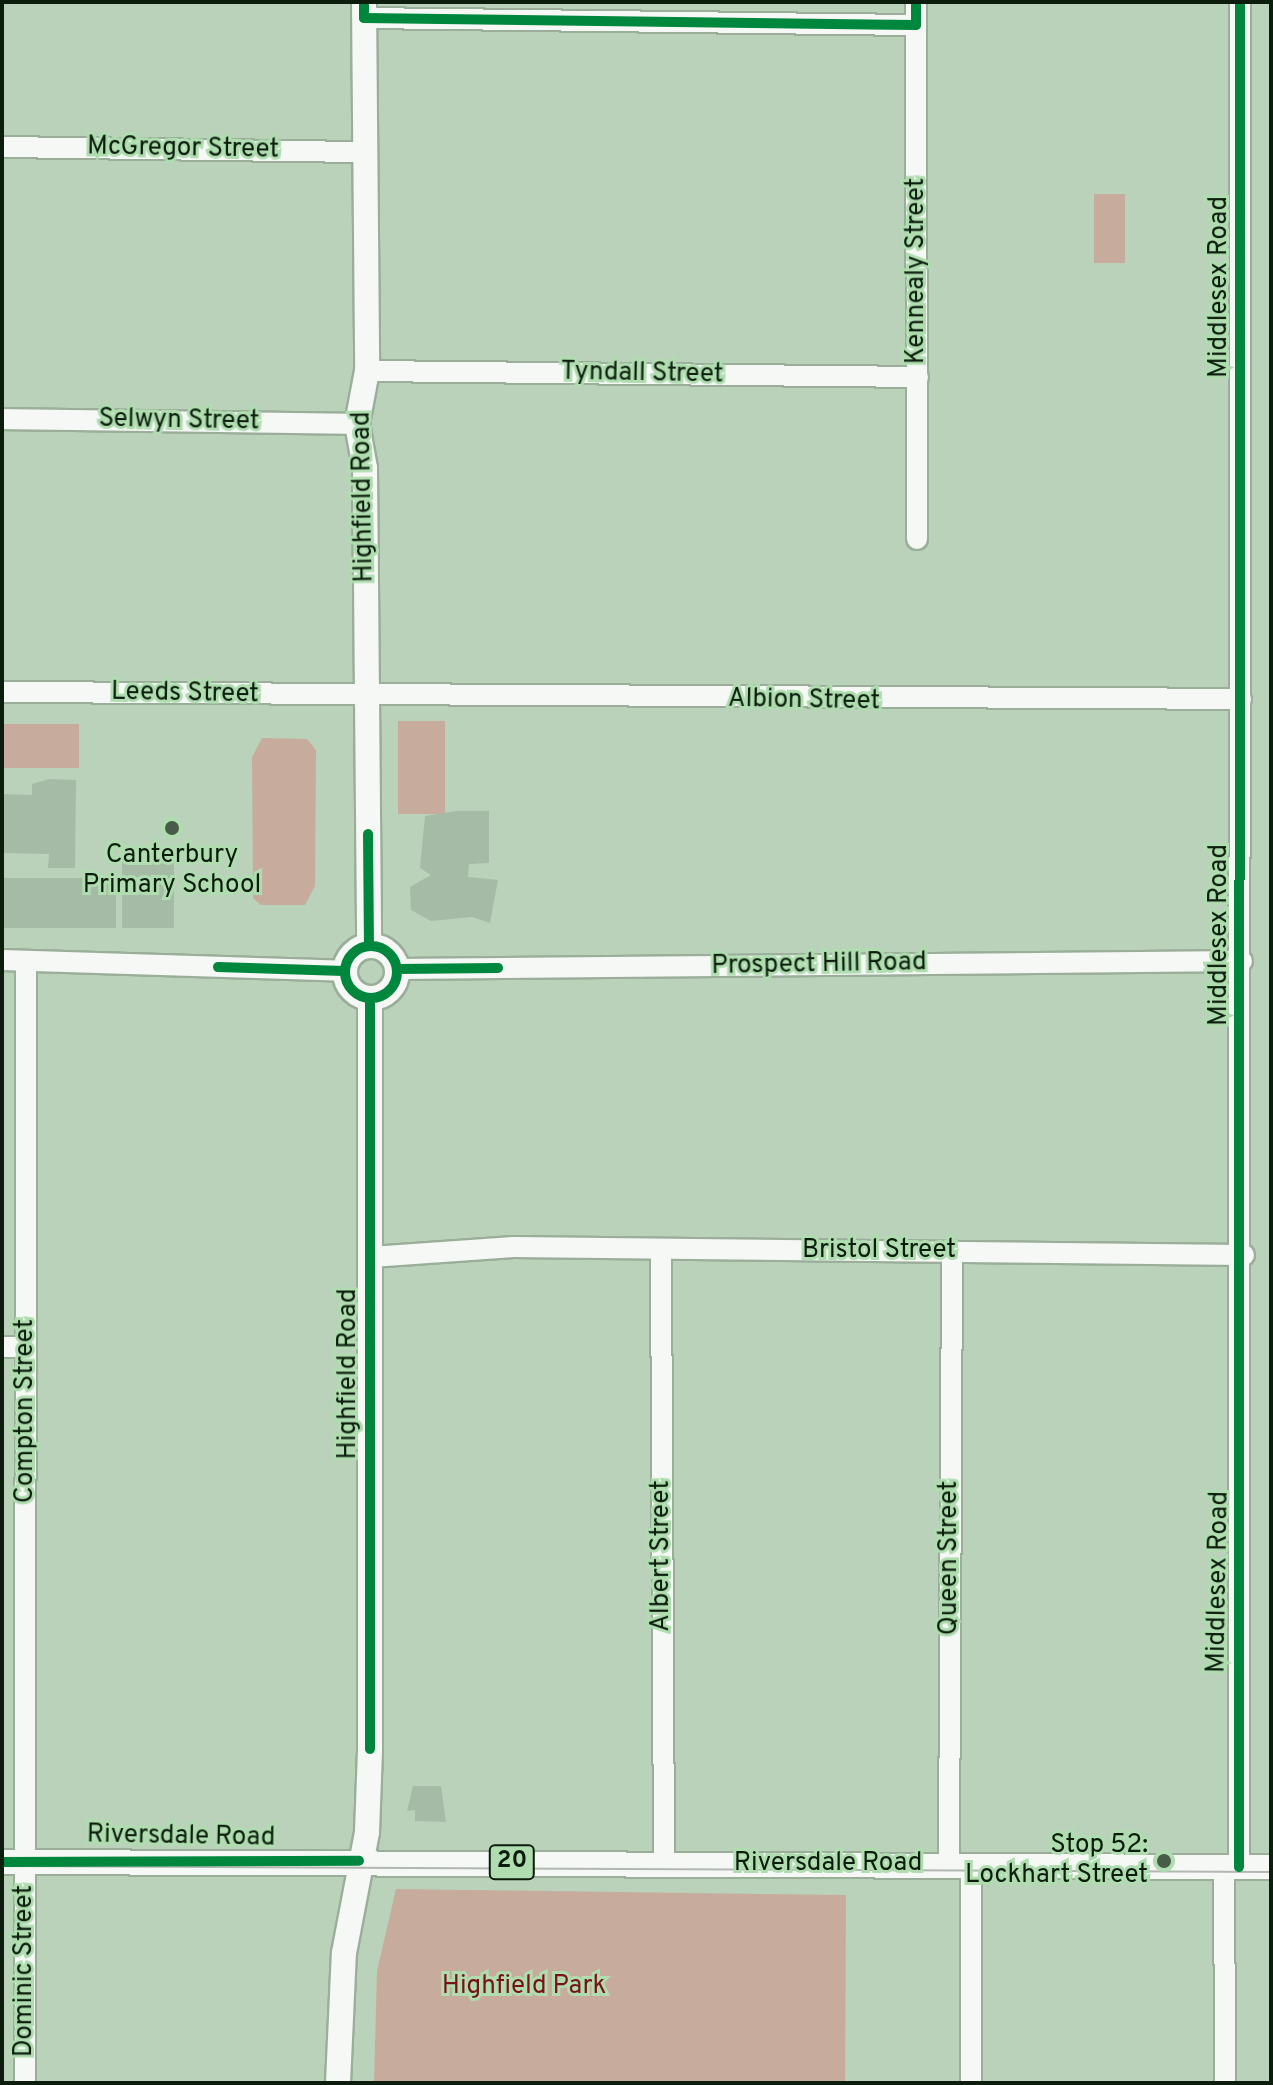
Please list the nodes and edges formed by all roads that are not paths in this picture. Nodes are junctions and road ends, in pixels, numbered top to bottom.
1 (916, 2) edge
2 (1240, 2) edge
3 (364, 10) edge
4 (916, 25) junction
5 (2, 147) edge
6 (364, 152) junction
7 (367, 371) junction
8 (918, 377) junction
9 (2, 419) edge
10 (357, 424) junction
11 (917, 539) dead end
12 (2, 692) edge
13 (367, 697) junction
14 (1241, 699) junction
15 (369, 945) junction
16 (2, 960) edge
17 (26, 961) junction
18 (1242, 961) junction
19 (397, 969) junction
20 (344, 971) junction
21 (370, 999) junction
22 (661, 1250) junction
23 (952, 1252) junction
24 (1244, 1255) junction
25 (371, 1257) junction
26 (2, 1347) edge
27 (25, 1347) junction
28 (14, 1861) edge
29 (359, 1861) junction
30 (664, 1863) junction
31 (960, 1865) junction
32 (1231, 1867) junction
33 (1271, 1867) edge
34 (25, 2083) edge
35 (338, 2083) edge
36 (971, 2083) edge
37 (1225, 2083) edge

1 - 4 street, Kennealy Street
2 - 14 street, Middlesex Road
3 - 4 street
3 - 6 main road, Highfield Road
4 - 8 street, Kennealy Street
5 - 6 street, McGregor Street
6 - 7 main road, Highfield Road
7 - 8 street, Tyndall Street
7 - 10 main road, Highfield Road
8 - 11 street, Kennealy Street
9 - 10 street, Selwyn Street
10 - 13 main road, Highfield Road
12 - 13 street, Leeds Street
13 - 14 street, Albion Street
13 - 15 main road, Highfield Road
14 - 18 street, Middlesex Road
15 - 19 main road
15 - 20 main road
16 - 17 street
17 - 20 street
17 - 27 street, Compton Street
18 - 19 street, Prospect Hill Road
18 - 24 street, Middlesex Road
19 - 21 main road
20 - 21 main road
21 - 25 main road, Highfield Road
22 - 23 street, Bristol Street
22 - 25 street, Bristol Street
22 - 30 street, Albert Street
23 - 24 street, Bristol Street
23 - 31 street, Queen Street
24 - 32 street, Middlesex Road
25 - 29 main road, Highfield Road
26 - 27 street
27 - 28 street, Compton Street
28 - 29 main road, Riversdale Road / 20
28 - 34 street, Dominic Street
29 - 30 main road, Riversdale Road / 20
29 - 35 main road, Highfield Road
30 - 31 main road, Riversdale Road / 20
31 - 32 main road, Riversdale Road / 20
31 - 36 street, Queen Street
32 - 33 main road, Riversdale Road / 20
32 - 37 street, Middlesex Road

